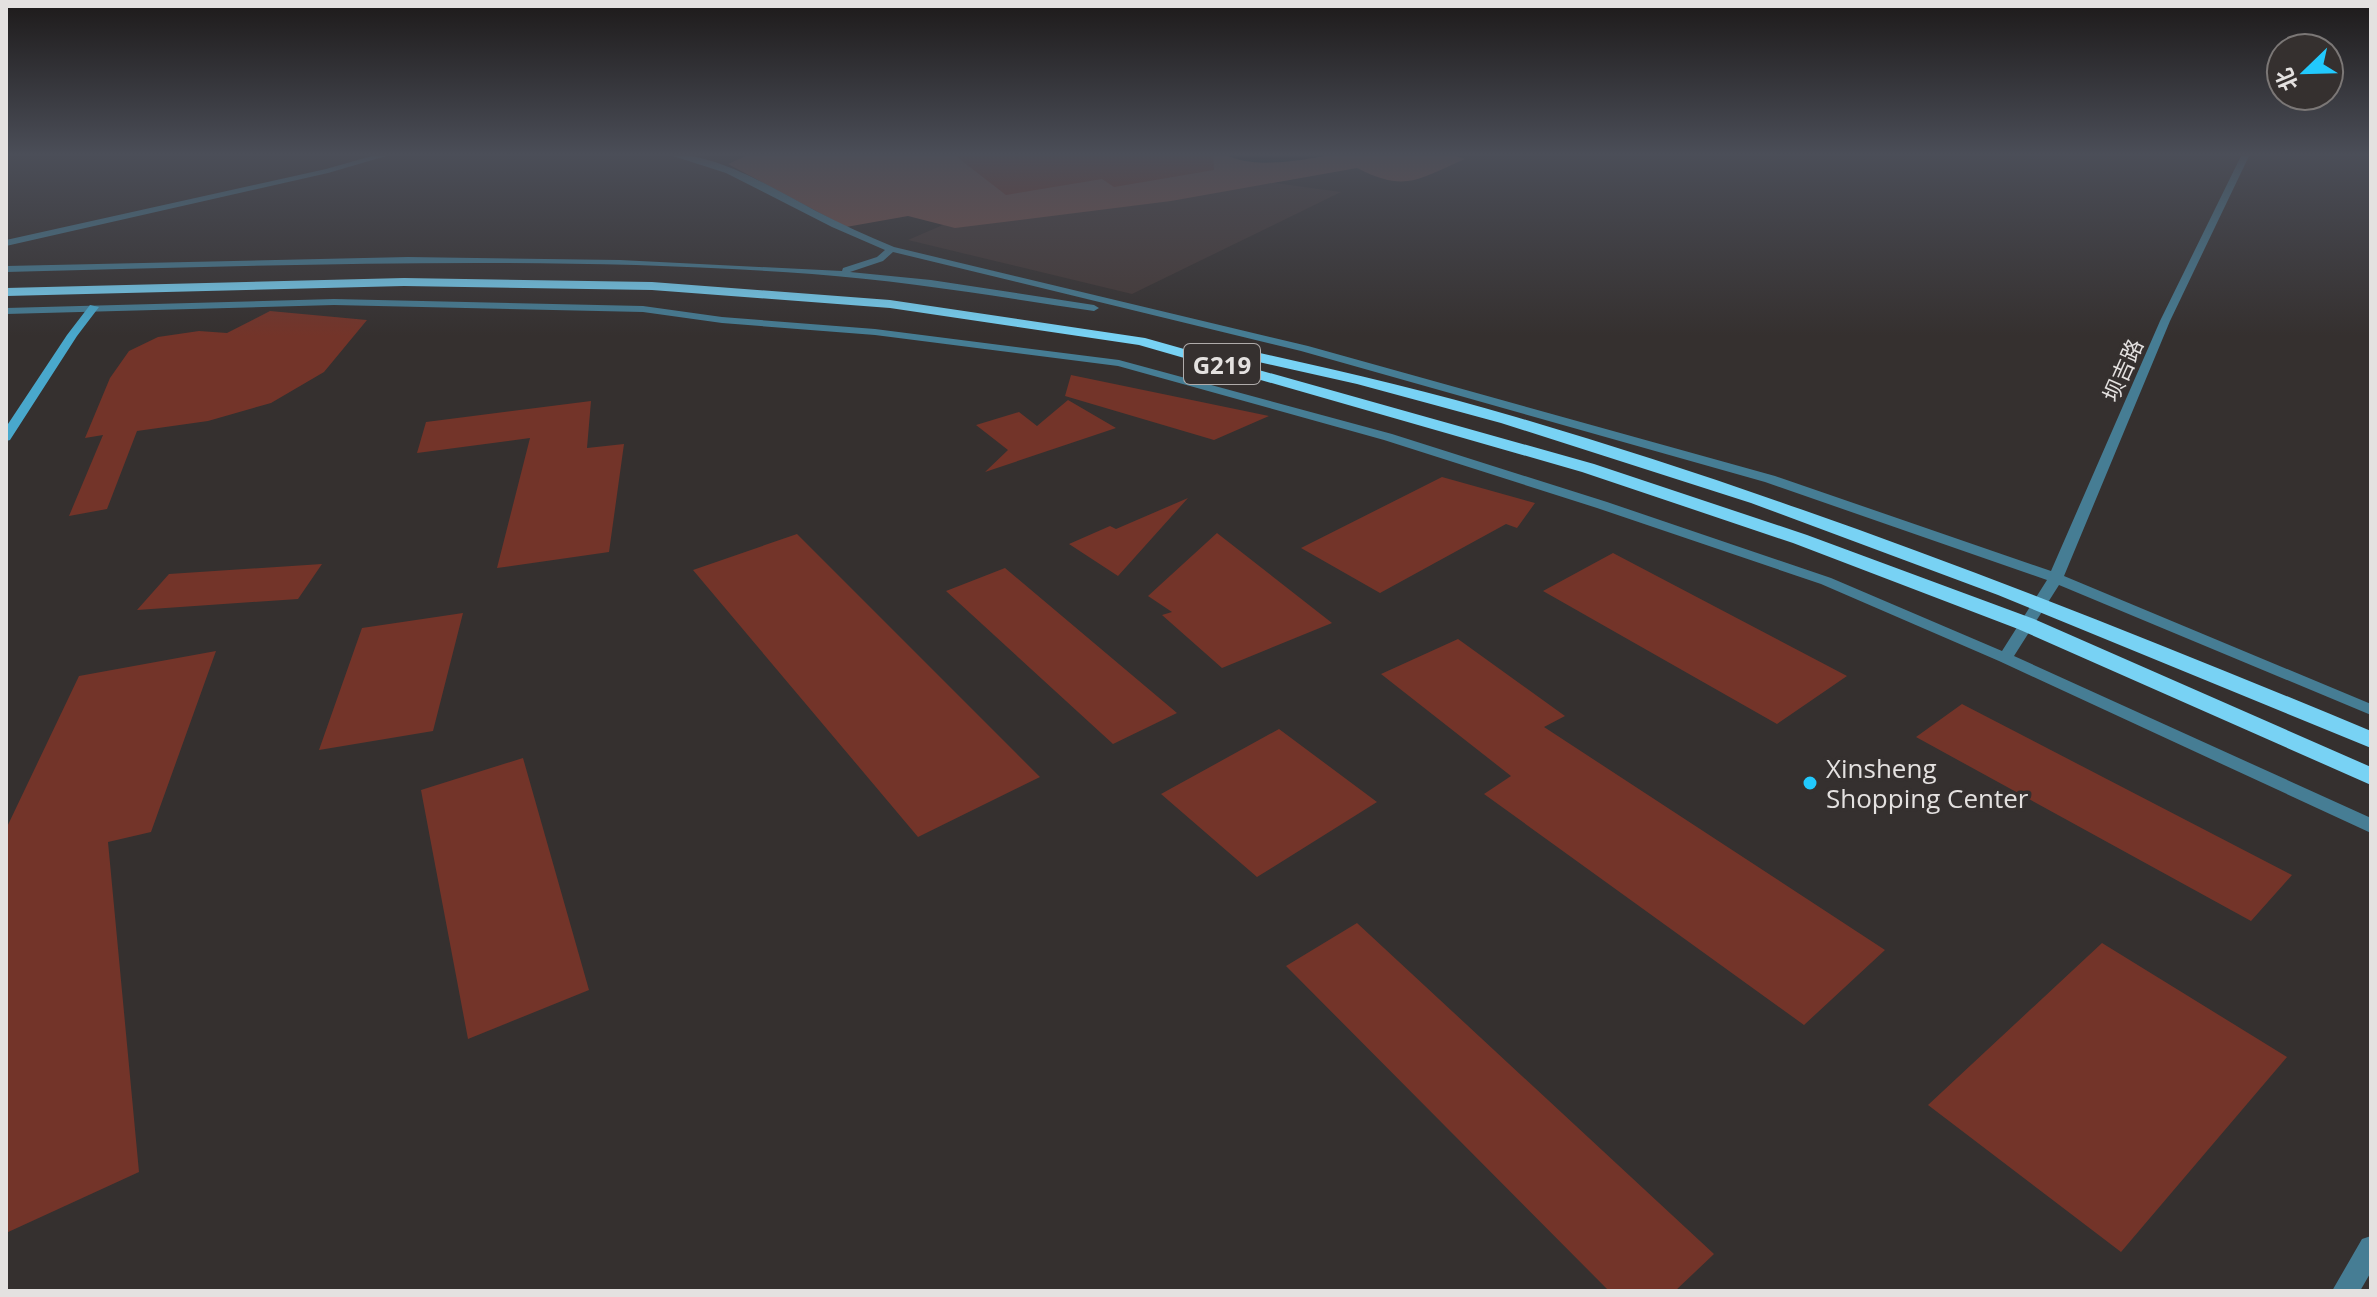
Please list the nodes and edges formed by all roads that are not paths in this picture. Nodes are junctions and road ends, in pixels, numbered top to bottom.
1 (133, 215) edge
2 (814, 215) edge
3 (2217, 215) edge
4 (6, 243) edge
5 (891, 249) junction
6 (6, 269) edge
7 (831, 273) junction
8 (6, 284) edge
9 (6, 292) edge
10 (94, 307) junction
11 (6, 311) edge
12 (1304, 348) junction
13 (1282, 363) junction
14 (6, 437) edge
15 (2056, 578) junction
16 (2041, 605) junction
17 (2026, 624) junction
18 (2005, 658) junction
19 (2371, 710) edge
20 (2371, 740) edge
21 (2371, 777) edge
22 (2371, 826) edge
23 (2371, 1248) edge
24 (2345, 1291) edge

1 - 4 street
2 - 5 street
3 - 15 street, 坝吉路
5 - 7 street
5 - 12 street
6 - 7 street
7 - 12 street
8 - 13 highway, G219
9 - 17 highway, G219
10 - 11 street
10 - 14 main road
10 - 18 street
12 - 13 street
12 - 15 street
13 - 16 highway, G219
15 - 16 street, 坝吉路
15 - 19 street
16 - 17 street, 坝吉路
16 - 20 highway, G219
17 - 18 street, 坝吉路
17 - 21 highway, G219
18 - 22 street
23 - 24 street

